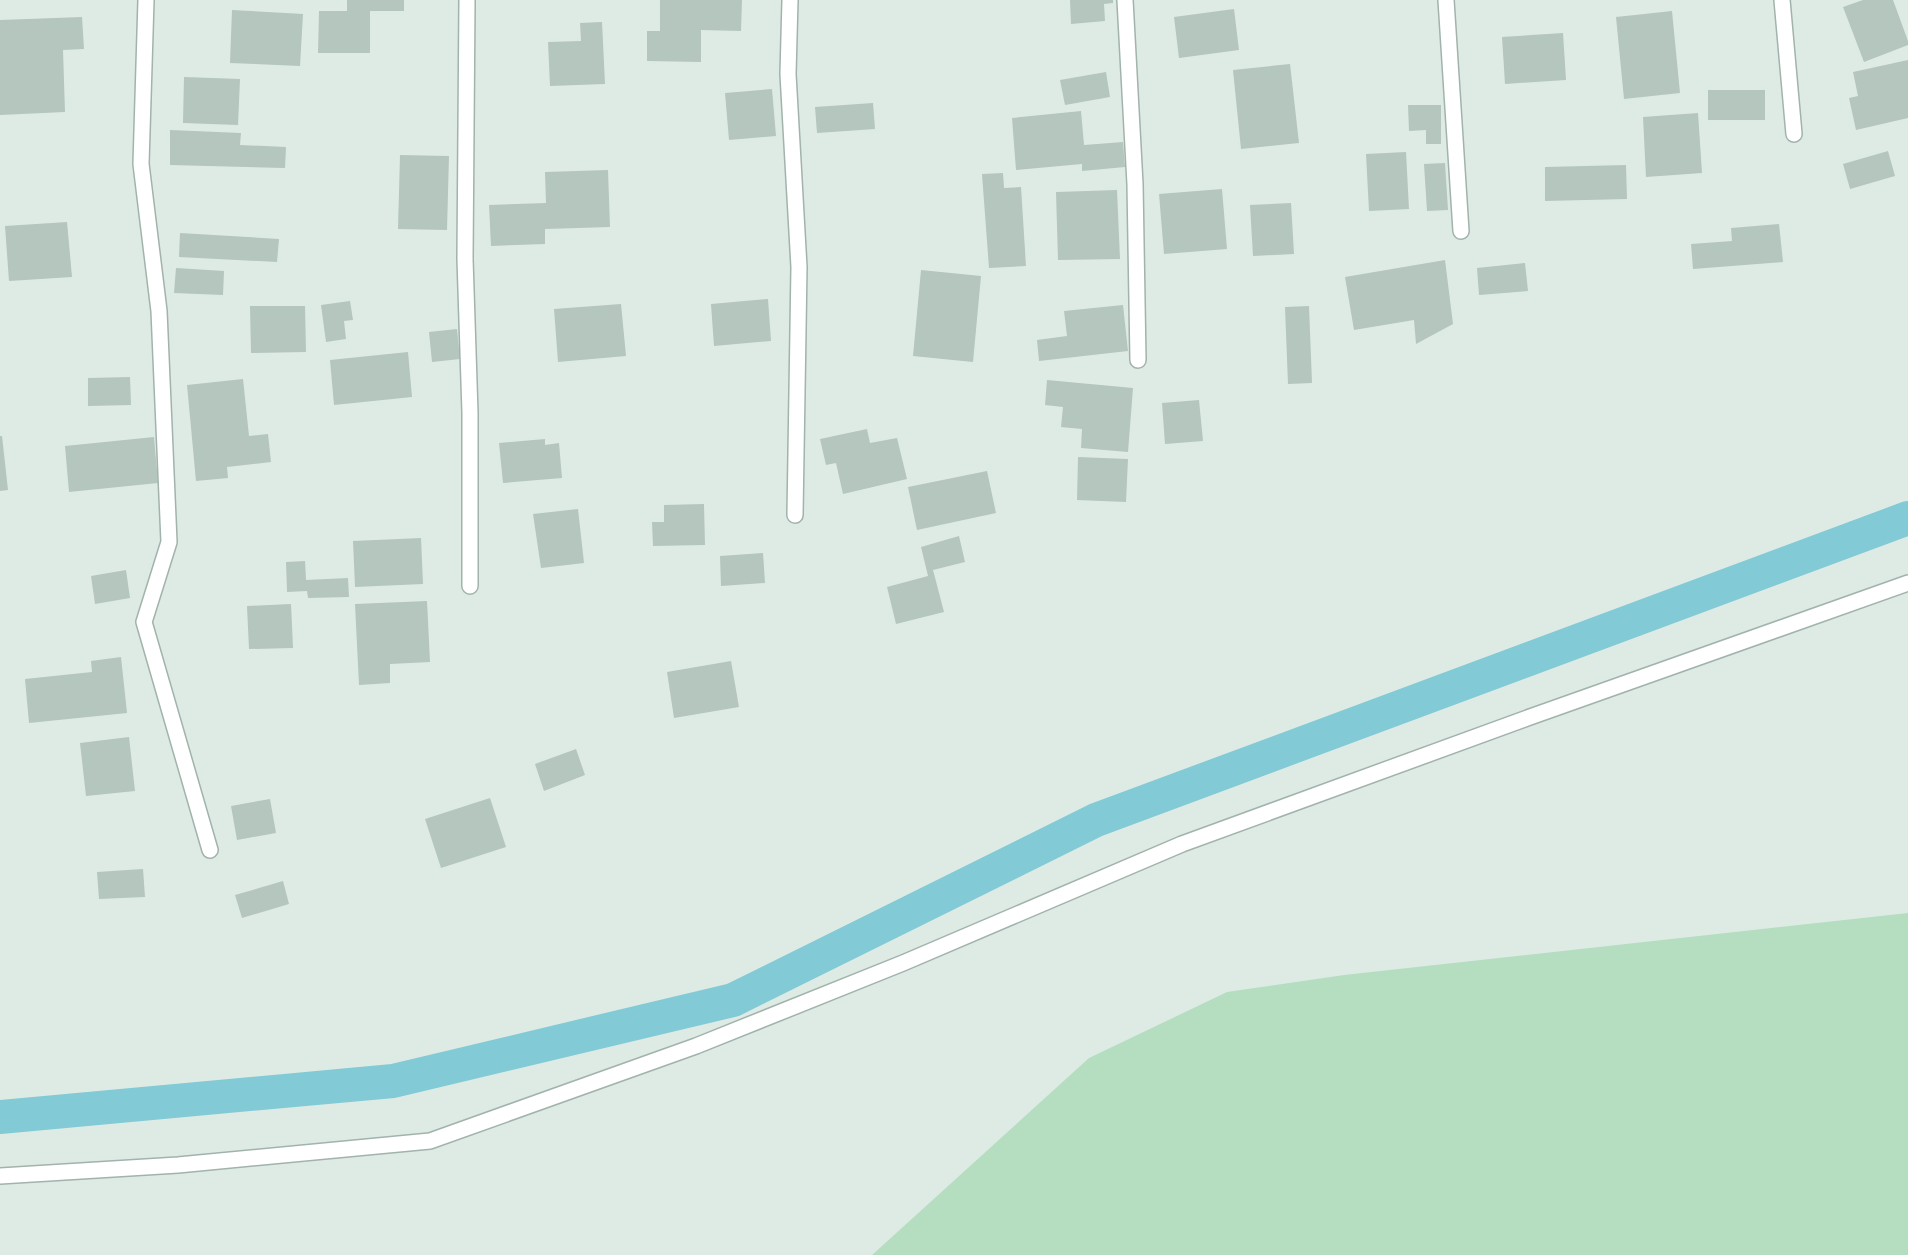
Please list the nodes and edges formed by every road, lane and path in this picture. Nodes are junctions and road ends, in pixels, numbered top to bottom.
1 (146, 0) edge
2 (466, 0) edge
3 (790, 0) edge
4 (1125, 0) edge
5 (1446, 0) edge
6 (1782, 0) edge
7 (1794, 134) dead end
8 (1461, 231) dead end
9 (1138, 360) dead end
10 (795, 515) dead end
11 (1908, 582) edge
12 (470, 586) dead end
13 (210, 850) dead end
14 (0, 1176) edge

1 - 13 street
2 - 12 street
3 - 10 street
4 - 9 street
5 - 8 street
6 - 7 street
11 - 14 street

